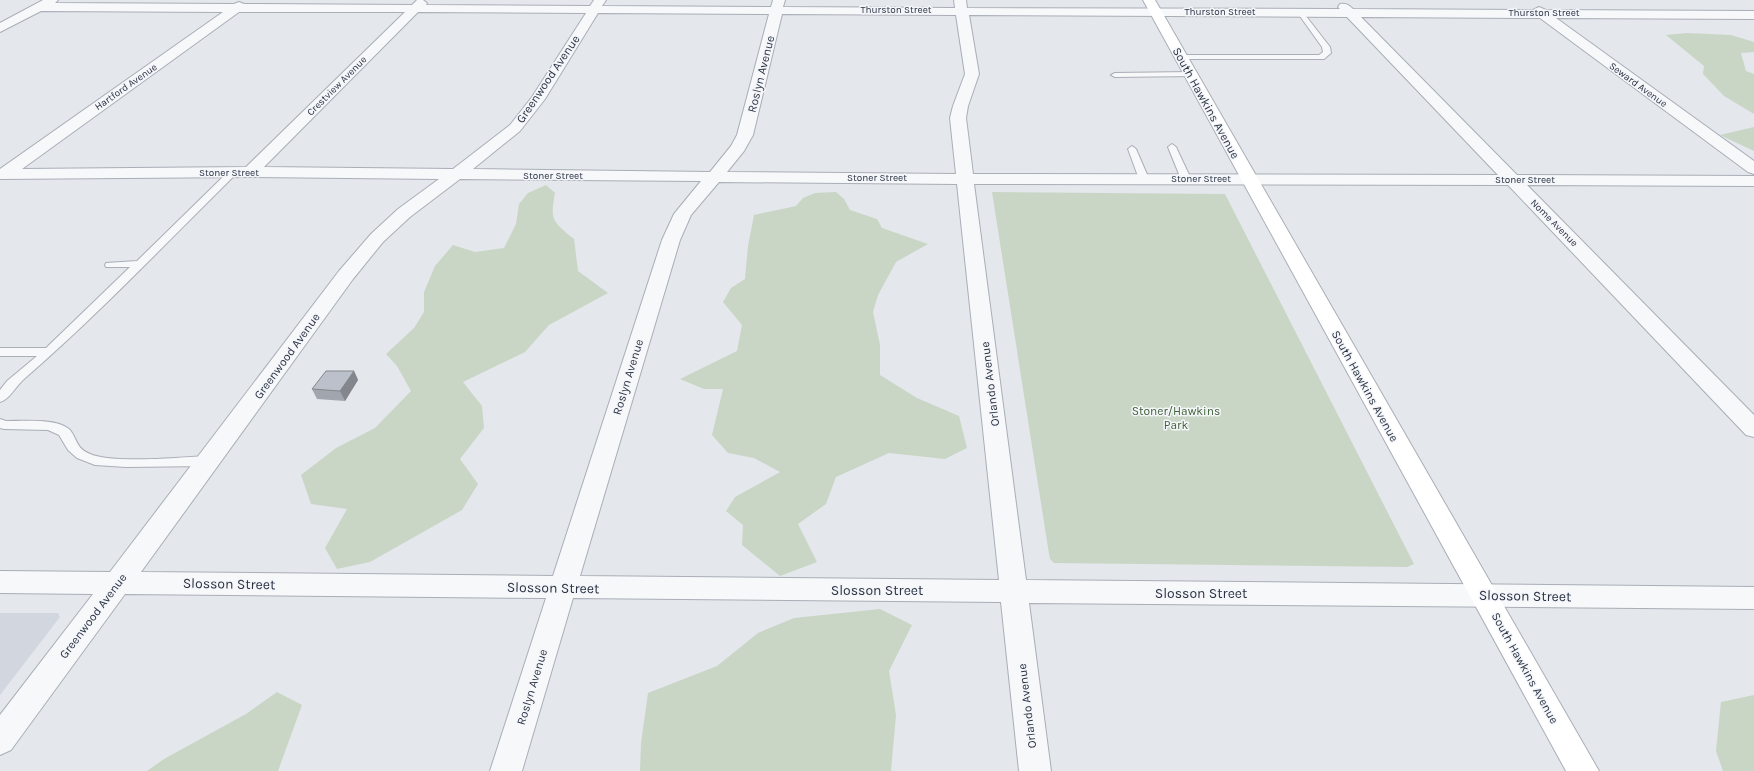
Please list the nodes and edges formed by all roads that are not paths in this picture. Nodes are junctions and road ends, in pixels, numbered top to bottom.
1 (52, 0) edge
2 (247, 0) edge
3 (1149, 0) edge
4 (1336, 0) edge
5 (1521, 0) edge
6 (420, 4) edge
7 (1725, 4) dead end
8 (597, 5) edge
9 (777, 5) edge
10 (961, 5) edge
11 (39, 7) junction
12 (235, 8) junction
13 (1156, 12) junction
14 (1300, 12) junction
15 (1349, 13) junction
16 (1543, 14) junction
17 (1751, 16) edge
18 (0, 28) edge
19 (1181, 57) junction
20 (1191, 74) junction
21 (1115, 75) dead end
22 (1172, 147) dead end
23 (1132, 149) dead end
24 (1754, 169) edge
25 (242, 172) junction
26 (2, 174) edge
27 (454, 175) junction
28 (714, 177) junction
29 (965, 179) junction
30 (1144, 179) junction
31 (1186, 179) junction
32 (1249, 179) junction
33 (1511, 180) junction
34 (1754, 181) edge
35 (139, 264) junction
36 (110, 265) dead end
37 (0, 352) edge
38 (48, 352) junction
39 (0, 398) edge
40 (0, 423) edge
41 (1754, 429) edge
42 (209, 461) junction
43 (0, 582) edge
44 (118, 583) junction
45 (563, 588) junction
46 (1015, 591) junction
47 (1484, 595) junction
48 (1754, 598) edge
49 (0, 740) edge
50 (506, 771) edge
51 (1035, 771) edge
52 (1583, 771) edge

1 - 11 street
2 - 12 street, Hartford Avenue
3 - 13 street, South Hawkins Avenue
4 - 15 street, Nome Avenue
5 - 16 street, Seward Avenue
6 - 8 street, Thurston Street
6 - 12 street, Thurston Street
6 - 25 street, Crestview Avenue
7 - 17 street
8 - 9 street, Thurston Street
8 - 27 street, Greenwood Avenue
9 - 10 street, Thurston Street
9 - 28 street, Roslyn Avenue
10 - 13 street, Thurston Street
10 - 29 street, Orlando Avenue
11 - 12 street, Thurston Street
11 - 18 street
12 - 26 street, Hartford Avenue
13 - 14 street, Thurston Street
13 - 19 street, South Hawkins Avenue
14 - 15 street, Thurston Street
14 - 19 lane
15 - 16 street, Thurston Street
15 - 33 street, Nome Avenue
16 - 17 street, Thurston Street
16 - 24 street, Seward Avenue
19 - 20 street, South Hawkins Avenue
20 - 21 lane
20 - 32 street, South Hawkins Avenue
22 - 31 lane
23 - 30 lane
25 - 26 street, Stoner Street
25 - 27 street, Stoner Street
25 - 35 lane
27 - 28 street, Stoner Street
27 - 42 street, Greenwood Avenue
28 - 29 street, Stoner Street
28 - 45 street, Roslyn Avenue
29 - 30 street, Stoner Street
29 - 46 street, Orlando Avenue
30 - 31 street, Stoner Street
31 - 32 street, Stoner Street
32 - 33 street, Stoner Street
32 - 47 street, South Hawkins Avenue
33 - 34 street, Stoner Street
33 - 41 street, Nome Avenue
35 - 36 lane
35 - 38 lane
37 - 38 lane
38 - 39 lane
40 - 42 lane
42 - 44 street, Greenwood Avenue
43 - 44 street, Slosson Street
44 - 45 street, Slosson Street
44 - 49 street, Greenwood Avenue
45 - 46 street, Slosson Street
45 - 50 street, Roslyn Avenue
46 - 47 street, Slosson Street
46 - 51 street, Orlando Avenue
47 - 48 street, Slosson Street
47 - 52 street, South Hawkins Avenue

